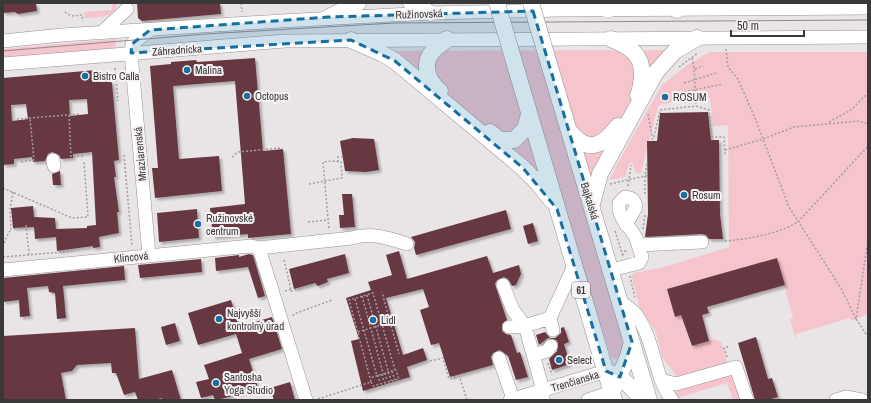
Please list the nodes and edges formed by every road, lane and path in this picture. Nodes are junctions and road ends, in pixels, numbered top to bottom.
1 (242, 3) edge
2 (358, 3) edge
3 (411, 3) edge
4 (497, 3) edge
5 (531, 3) edge
6 (127, 6) edge
7 (672, 6) edge
8 (611, 7) edge
9 (868, 8) edge
10 (64, 12) dead end
11 (430, 13) junction
12 (242, 16) dead end
13 (329, 18) junction
14 (83, 21) dead end
15 (150, 30) junction
16 (134, 31) junction
17 (102, 32) junction
18 (868, 37) edge
19 (447, 39) junction
20 (612, 39) junction
21 (350, 40) junction
22 (3, 41) edge
23 (698, 46) junction
24 (719, 49) dead end
25 (131, 53) junction
26 (3, 64) edge
27 (703, 66) dead end
28 (115, 68) dead end
29 (695, 69) junction
30 (716, 73) dead end
31 (694, 80) junction
32 (684, 83) dead end
33 (723, 84) dead end
34 (694, 90) junction
35 (684, 92) dead end
36 (868, 94) edge
37 (118, 101) dead end
38 (696, 106) junction
39 (648, 112) dead end
40 (80, 114) dead end
41 (530, 114) junction
42 (68, 115) junction
43 (30, 118) junction
44 (17, 119) dead end
45 (828, 123) junction
46 (868, 124) edge
47 (570, 132) junction
48 (654, 138) junction
49 (763, 139) junction
50 (653, 141) dead end
51 (868, 146) edge
52 (280, 150) dead end
53 (725, 150) junction
54 (124, 155) dead end
55 (725, 155) dead end
56 (84, 156) dead end
57 (342, 156) dead end
58 (232, 157) dead end
59 (21, 162) dead end
60 (84, 162) dead end
61 (338, 162) junction
62 (647, 163) dead end
63 (631, 165) dead end
64 (647, 176) dead end
65 (629, 180) dead end
66 (325, 181) junction
67 (309, 184) dead end
68 (3, 188) edge
69 (13, 192) junction
70 (592, 205) junction
71 (557, 209) junction
72 (328, 220) junction
73 (308, 222) dead end
74 (798, 222) junction
75 (26, 225) dead end
76 (620, 225) joint
77 (27, 228) junction
78 (11, 229) junction
79 (329, 234) dead end
80 (868, 240) edge
81 (726, 241) dead end
82 (702, 242) dead end
83 (407, 244) dead end
84 (638, 245) junction
85 (132, 246) dead end
86 (3, 247) edge
87 (258, 248) junction
88 (149, 256) junction
89 (3, 257) edge
90 (284, 260) dead end
91 (633, 264) junction
92 (574, 266) junction
93 (3, 270) edge
94 (610, 270) junction
95 (316, 284) dead end
96 (503, 285) dead end
97 (291, 289) junction
98 (281, 292) dead end
99 (382, 292) dead end
100 (367, 295) junction
101 (362, 296) junction
102 (355, 298) junction
103 (332, 300) dead end
104 (627, 300) junction
105 (292, 318) dead end
106 (856, 319) junction
107 (390, 322) junction
108 (382, 324) junction
109 (376, 326) junction
110 (525, 326) junction
111 (509, 327) dead end
112 (370, 328) junction
113 (364, 330) junction
114 (358, 332) junction
115 (868, 337) edge
116 (632, 342) junction
117 (549, 348) joint
118 (399, 354) dead end
119 (533, 355) junction
120 (499, 358) dead end
121 (430, 362) dead end
122 (395, 370) junction
123 (392, 371) junction
124 (389, 372) junction
125 (383, 374) junction
126 (613, 374) junction
127 (378, 376) junction
128 (370, 378) junction
129 (553, 379) dead end
130 (395, 380) junction
131 (661, 380) junction
132 (391, 381) junction
133 (371, 382) junction
134 (388, 382) junction
135 (384, 383) junction
136 (381, 384) junction
137 (543, 395) edge
138 (613, 396) edge
139 (306, 400) edge
140 (314, 400) edge
141 (467, 400) edge
142 (512, 400) edge
143 (588, 400) edge
144 (642, 400) edge
145 (649, 400) edge
146 (672, 400) edge
147 (747, 400) edge
148 (836, 400) edge
149 (862, 400) edge

1 - 12 path
2 - 13 main road
3 - 11 main road
4 - 41 main road, 61, bridge
5 - 47 main road, Bajkalská, bridge
6 - 16 street
6 - 17 street
7 - 8 street, Ružinovská
7 - 9 street, Ružinovská
8 - 11 street, Ružinovská
10 - 14 path
11 - 13 street, Ružinovská
13 - 15 street, Záhradnícka
15 - 16 street, Záhradnícka
15 - 25 street
16 - 17 street, Záhradnícka
17 - 22 street, Záhradnícka
18 - 23 street
19 - 20 street
19 - 21 street
19 - 41 main road
20 - 23 street
20 - 47 main road
21 - 25 street, Záhradnícka
21 - 71 main road
23 - 29 path
23 - 70 main road
24 - 49 path
25 - 26 street, Záhradnícka
25 - 88 street, Mraziarenská
27 - 29 path
28 - 37 path
29 - 31 path
30 - 31 path
31 - 32 path
31 - 34 path
33 - 34 path
34 - 35 path
34 - 38 path
36 - 45 path
38 - 48 path
38 - 53 path
39 - 48 path
40 - 42 path
41 - 71 main road, 61
42 - 43 path
42 - 56 path
43 - 44 path
43 - 59 path
45 - 46 path
45 - 49 path
47 - 70 main road, Bajkalská
48 - 50 path
49 - 53 path
49 - 74 path
51 - 74 path
52 - 58 path
53 - 55 path
54 - 85 path
57 - 61 path
60 - 69 path
61 - 66 path
61 - 66 path
62 - 64 path
63 - 65 path
66 - 67 path
66 - 72 path
68 - 69 path
69 - 78 path
70 - 94 main road, Bajkalská
71 - 92 main road, 61
72 - 73 path
72 - 79 path
74 - 81 path
74 - 106 path
75 - 77 path
76 - 84 street
76 - 91 path
77 - 78 path
77 - 89 path
78 - 86 path
80 - 106 path
82 - 84 street
83 - 87 street, Klincová
84 - 91 street
87 - 88 street, Klincová
87 - 139 street
88 - 93 street, Klincová
90 - 97 path
91 - 94 street
91 - 104 path
92 - 110 street
92 - 126 main road, 61
94 - 104 main road, Bajkalská
95 - 97 path
96 - 110 street
97 - 98 path
99 - 107 path
100 - 101 path
100 - 108 path
100 - 109 path
101 - 102 path
101 - 112 path
102 - 113 path
102 - 114 path
103 - 105 path
104 - 116 main road, Bajkalská
104 - 131 street
106 - 115 path
107 - 108 path
107 - 118 path
108 - 109 path
108 - 122 path
109 - 112 path
109 - 124 path
110 - 111 street
110 - 119 street
112 - 113 path
112 - 125 path
113 - 114 path
113 - 127 path
114 - 128 path
116 - 126 main road
116 - 145 main road, Bajkalská
117 - 119 street
117 - 129 path
119 - 137 street
120 - 142 street
121 - 141 path
122 - 123 path
122 - 130 path
123 - 124 path
123 - 130 path
124 - 125 path
124 - 132 path
125 - 127 path
125 - 134 path
125 - 135 path
126 - 137 street, Trenčianska
126 - 138 main road
126 - 144 main road
127 - 128 path
127 - 136 path
128 - 133 path
130 - 132 path
131 - 146 street
131 - 147 street
132 - 134 path
133 - 136 path
133 - 140 path
134 - 135 path
135 - 136 path
137 - 142 street, Trenčianska
138 - 143 street, Trenčianska
148 - 149 street

